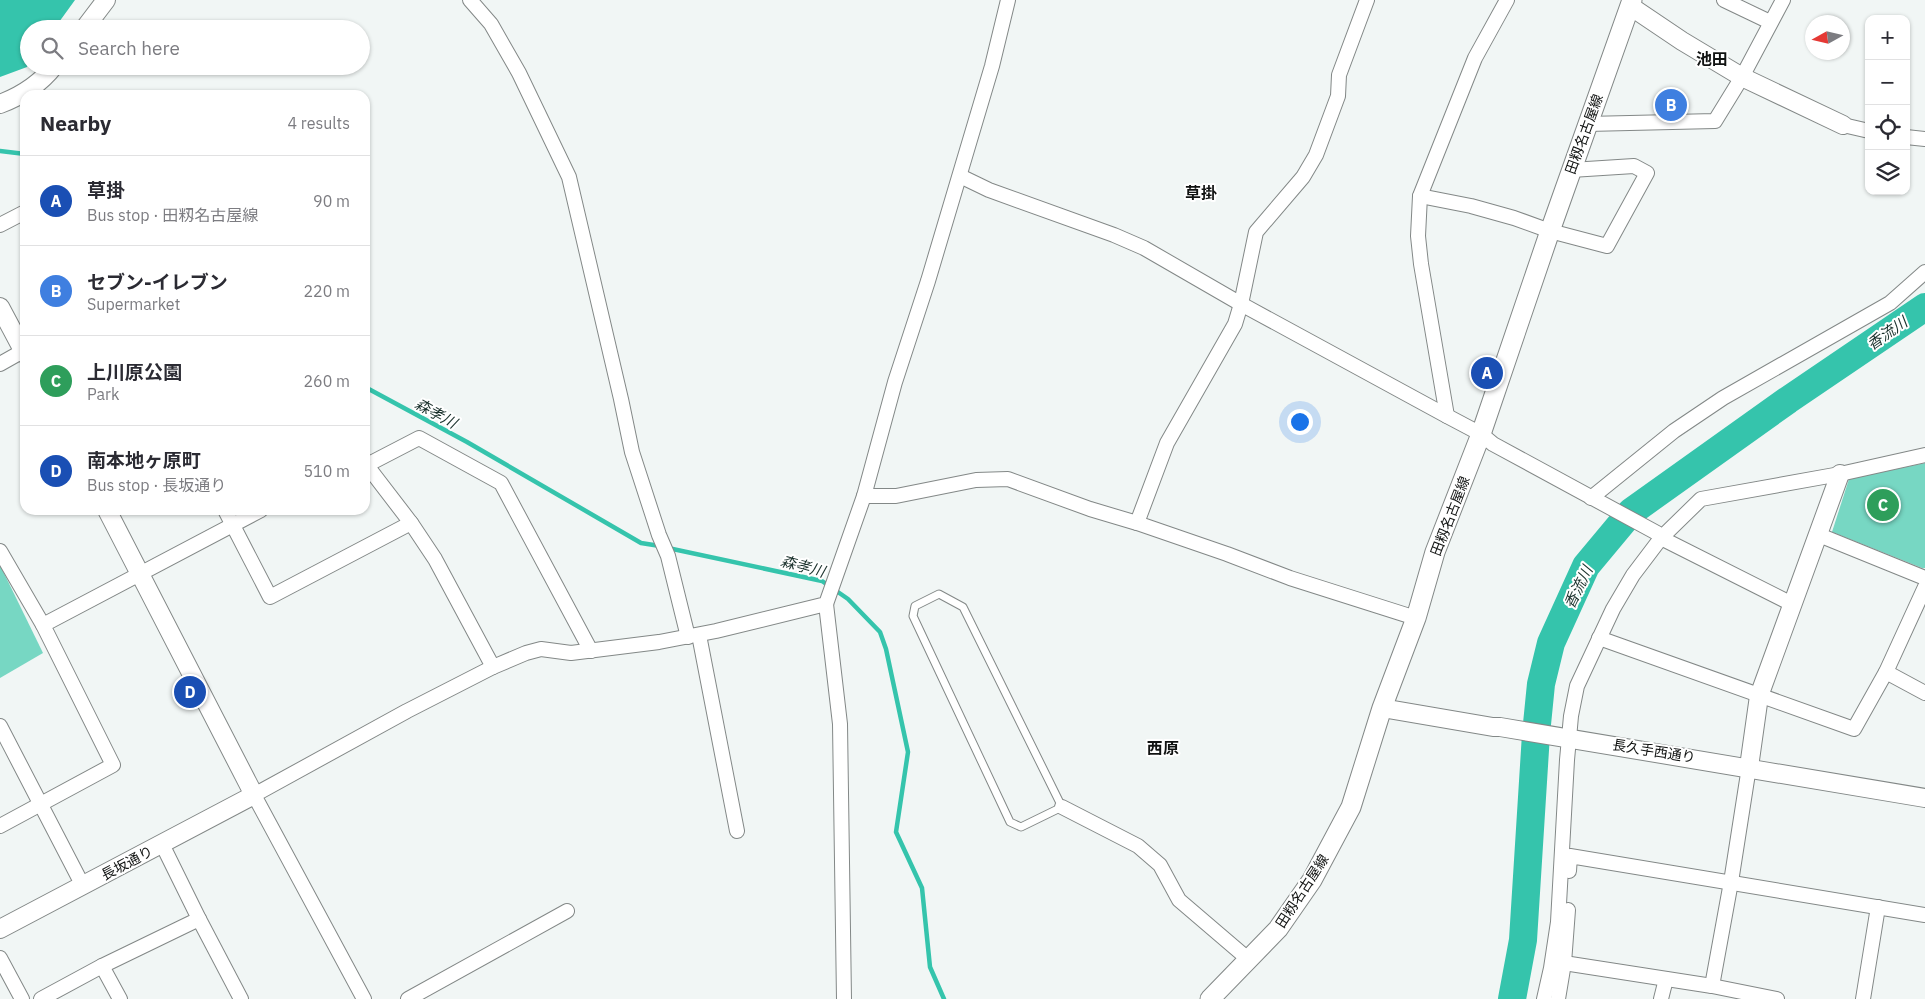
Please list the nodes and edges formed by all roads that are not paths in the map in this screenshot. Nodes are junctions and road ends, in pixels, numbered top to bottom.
1 (106, 0) edge
2 (470, 0) edge
3 (1008, 0) edge
4 (1367, 0) edge
5 (1507, 0) edge
6 (1724, 0) edge
7 (1783, 0) edge
8 (1631, 3) edge
9 (91, 20) edge
10 (1770, 22) junction
11 (46, 75) edge
12 (1742, 77) junction
13 (27, 90) edge
14 (20, 95) edge
15 (0, 104) edge
16 (1587, 124) junction
17 (1843, 126) joint
18 (1865, 130) edge
19 (1910, 137) edge
20 (1925, 139) edge
21 (1571, 170) junction
22 (960, 176) junction
23 (1420, 196) junction
24 (20, 215) edge
25 (0, 225) edge
26 (1550, 231) junction
27 (1925, 272) edge
28 (1242, 304) junction
29 (0, 307) edge
30 (20, 345) edge
31 (20, 355) edge
32 (0, 364) edge
33 (1447, 416) junction
34 (1481, 434) junction
35 (1925, 455) edge
36 (370, 462) edge
37 (370, 471) edge
38 (1840, 474) junction
39 (864, 496) junction
40 (1594, 500) junction
41 (110, 515) edge
42 (227, 515) edge
43 (252, 515) edge
44 (411, 523) junction
45 (1137, 523) junction
46 (233, 525) junction
47 (1819, 535) junction
48 (1659, 536) junction
49 (0, 551) edge
50 (141, 574) junction
51 (1925, 578) edge
52 (1925, 587) edge
53 (827, 600) junction
54 (1792, 604) junction
55 (1416, 618) junction
56 (42, 625) junction
57 (694, 636) junction
58 (1600, 638) junction
59 (592, 651) junction
60 (493, 667) junction
61 (1886, 672) junction
62 (1925, 693) edge
63 (1759, 696) junction
64 (1382, 708) junction
65 (0, 726) edge
66 (1566, 737) junction
67 (1749, 767) junction
68 (254, 795) junction
69 (1925, 798) edge
70 (42, 804) junction
71 (1062, 807) junction
72 (0, 826) edge
73 (737, 831) dead end
74 (162, 844) junction
75 (1731, 882) junction
76 (83, 886) junction
77 (1878, 907) junction
78 (567, 911) dead end
79 (1925, 915) edge
80 (199, 918) junction
81 (0, 929) edge
82 (0, 958) edge
83 (1248, 959) junction
84 (1564, 963) junction
85 (102, 966) junction
86 (1666, 979) junction
87 (1712, 986) junction
88 (1768, 998) edge
89 (22, 999) edge
90 (41, 999) edge
91 (120, 999) edge
92 (241, 999) edge
93 (364, 999) edge
94 (408, 999) edge
95 (844, 999) edge
96 (1210, 999) edge
97 (1544, 999) edge
98 (1558, 999) edge
99 (1661, 999) edge
100 (1863, 999) edge

1 - 9 street
2 - 57 street
3 - 22 street
4 - 28 street
5 - 23 street
6 - 10 street
7 - 10 street
8 - 12 street
8 - 16 main road, 田籾名古屋線
10 - 12 street
11 - 13 street
12 - 16 street
12 - 17 street
14 - 15 street
16 - 21 main road, 田籾名古屋線
17 - 18 street
19 - 20 street
21 - 26 main road, 田籾名古屋線
21 - 26 street
22 - 28 street
22 - 39 street
23 - 26 street
23 - 33 street
24 - 25 street
26 - 34 main road, 田籾名古屋線
27 - 40 street
28 - 33 street
28 - 45 street
29 - 30 street
31 - 32 street
33 - 34 street
34 - 40 street
34 - 55 main road, 田籾名古屋線
35 - 38 street
36 - 59 street
37 - 44 street
38 - 47 street
38 - 48 street
39 - 45 street
39 - 53 street
40 - 48 street
41 - 50 street
42 - 46 street
43 - 46 street
44 - 46 street
44 - 60 street
45 - 55 street
46 - 50 street
47 - 51 street
47 - 54 street
48 - 54 street
48 - 58 street
49 - 56 street
50 - 56 street
50 - 68 street
52 - 61 street
53 - 57 street
53 - 95 street
54 - 63 street
55 - 64 main road, 田籾名古屋線
56 - 70 street
57 - 59 street
57 - 73 street
58 - 63 street
58 - 66 street
59 - 60 street
60 - 68 street
61 - 62 street
61 - 63 street
63 - 67 street
64 - 66 street, 長久手西通り
64 - 83 main road, 田籾名古屋線
65 - 70 street
66 - 67 street, 長久手西通り
66 - 97 street
67 - 69 street, 長久手西通り
67 - 75 street
68 - 74 street, 長坂通り
68 - 93 street
70 - 72 street
70 - 76 street
71 - 71 lane
71 - 83 street
74 - 76 street, 長坂通り
74 - 80 street
75 - 77 street
75 - 84 street
75 - 87 street
76 - 81 street, 長坂通り
77 - 79 street
77 - 100 street
78 - 94 street
80 - 85 street
80 - 92 street
82 - 89 street
83 - 96 main road, 田籾名古屋線
84 - 86 street
84 - 98 street
85 - 90 street
85 - 91 street
86 - 87 street
86 - 99 street
87 - 88 street

